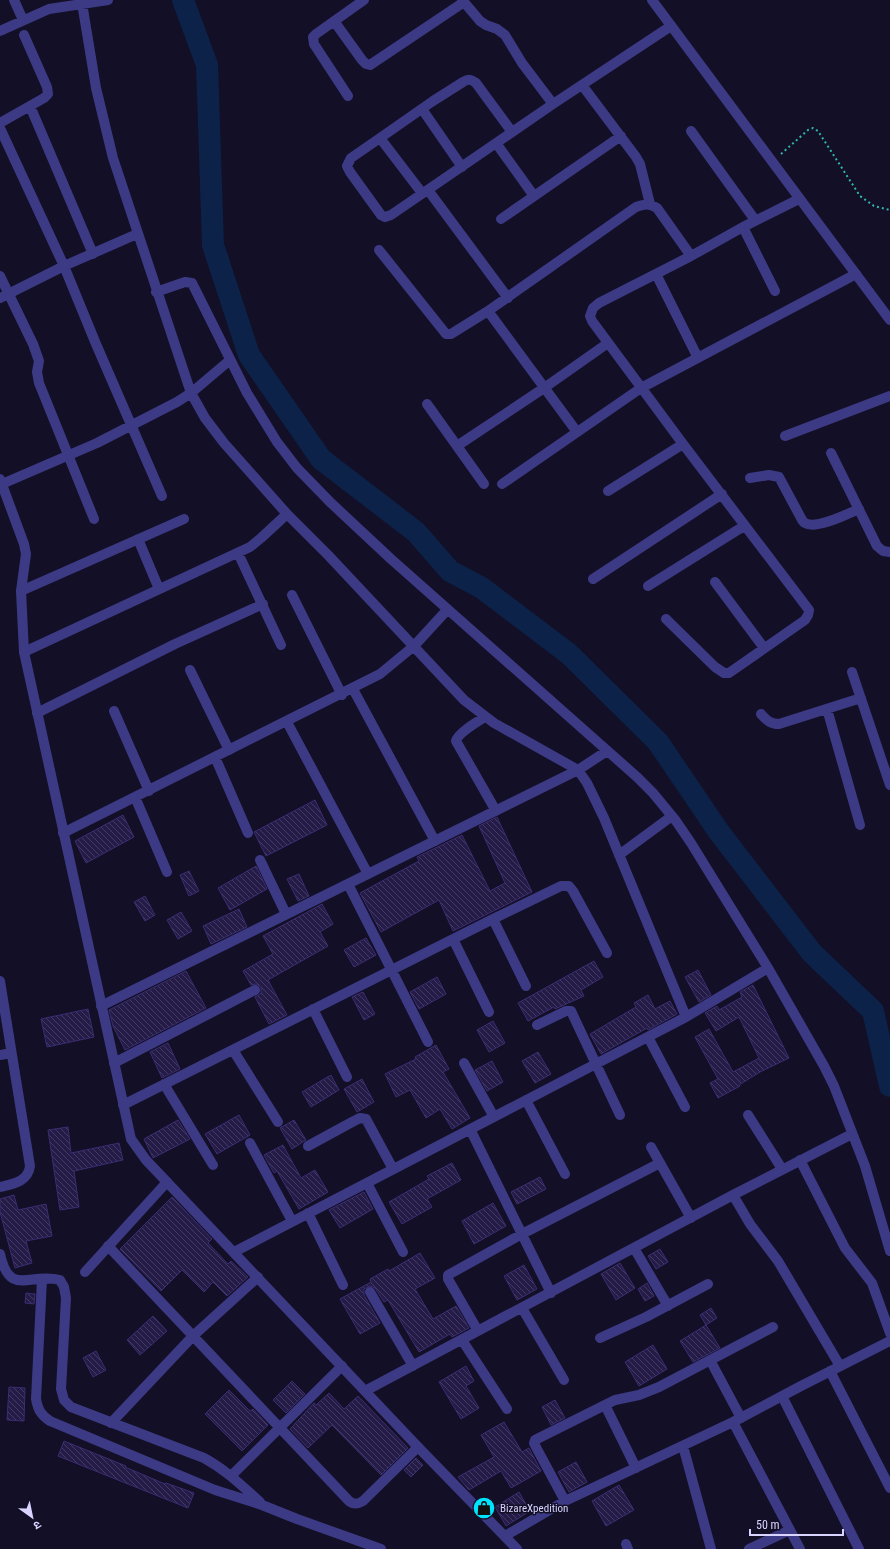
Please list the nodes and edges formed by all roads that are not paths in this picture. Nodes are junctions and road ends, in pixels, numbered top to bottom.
1 (14, 0) edge
2 (108, 0) edge
3 (364, 0) edge
4 (652, 0) edge
5 (463, 1) edge
6 (82, 3) junction
7 (23, 20) junction
8 (334, 21) junction
9 (671, 26) junction
10 (0, 32) edge
11 (24, 35) dead end
12 (582, 85) junction
13 (348, 96) dead end
14 (553, 104) junction
15 (30, 106) junction
16 (422, 109) junction
17 (0, 123) edge
18 (0, 128) edge
19 (691, 131) dead end
20 (512, 132) junction
21 (621, 136) junction
22 (380, 138) junction
23 (496, 143) junction
24 (462, 167) junction
25 (425, 192) junction
26 (534, 196) junction
27 (799, 199) junction
28 (650, 204) junction
29 (501, 219) dead end
30 (755, 220) junction
31 (743, 226) junction
32 (137, 234) junction
33 (380, 250) dead end
34 (93, 254) junction
35 (691, 256) junction
36 (64, 266) junction
37 (656, 274) junction
38 (856, 274) junction
39 (0, 276) edge
40 (775, 291) dead end
41 (156, 292) junction
42 (4, 295) edge
43 (508, 298) junction
44 (488, 311) junction
45 (890, 320) edge
46 (608, 343) junction
47 (698, 358) junction
48 (230, 360) junction
49 (544, 388) junction
50 (641, 388) junction
51 (191, 393) junction
52 (890, 396) edge
53 (427, 404) dead end
54 (131, 426) junction
55 (576, 432) junction
56 (785, 436) dead end
57 (683, 444) junction
58 (457, 446) junction
59 (830, 453) dead end
60 (69, 456) junction
61 (750, 478) dead end
62 (1, 482) edge
63 (484, 484) dead end
64 (502, 484) dead end
65 (608, 491) dead end
66 (722, 494) junction
67 (162, 496) dead end
68 (859, 509) junction
69 (287, 514) junction
70 (94, 519) dead end
71 (184, 519) dead end
72 (744, 526) junction
73 (138, 539) junction
74 (890, 552) edge
75 (238, 553) junction
76 (593, 579) dead end
77 (715, 582) dead end
78 (648, 586) dead end
79 (160, 589) junction
80 (21, 591) junction
81 (292, 595) dead end
82 (263, 604) junction
83 (448, 610) junction
84 (666, 619) dead end
85 (281, 645) dead end
86 (414, 646) junction
87 (764, 648) junction
88 (24, 652) junction
89 (190, 670) dead end
90 (852, 672) dead end
91 (353, 689) junction
92 (342, 695) junction
93 (861, 698) junction
94 (827, 709) junction
95 (114, 711) dead end
96 (37, 713) junction
97 (762, 714) dead end
98 (485, 717) junction
99 (287, 722) junction
100 (229, 750) junction
101 (607, 751) junction
102 (216, 756) junction
103 (887, 767) edge
104 (578, 770) junction
105 (890, 785) edge
106 (149, 790) junction
107 (136, 797) junction
108 (496, 811) junction
109 (672, 816) junction
110 (860, 825) dead end
111 (63, 833) junction
112 (248, 833) dead end
113 (435, 840) junction
114 (619, 855) junction
115 (260, 860) dead end
116 (167, 872) dead end
117 (368, 874) junction
118 (348, 884) junction
119 (286, 914) junction
120 (493, 918) junction
121 (453, 939) junction
122 (607, 953) dead end
123 (768, 968) junction
124 (392, 969) junction
125 (0, 981) edge
126 (526, 986) dead end
127 (255, 990) dead end
128 (101, 1006) junction
129 (313, 1009) junction
130 (489, 1012) dead end
131 (686, 1017) junction
132 (537, 1025) dead end
133 (648, 1037) junction
134 (428, 1042) dead end
135 (233, 1050) junction
136 (11, 1053) junction
137 (0, 1055) edge
138 (114, 1063) junction
139 (464, 1063) dead end
140 (595, 1064) junction
141 (347, 1077) dead end
142 (164, 1084) junction
143 (526, 1100) junction
144 (123, 1105) junction
145 (685, 1107) dead end
146 (620, 1115) dead end
147 (748, 1115) dead end
148 (494, 1116) junction
149 (278, 1122) dead end
150 (470, 1129) junction
151 (852, 1134) junction
152 (250, 1143) dead end
153 (308, 1146) dead end
154 (651, 1147) dead end
155 (800, 1160) junction
156 (660, 1163) junction
157 (213, 1165) dead end
158 (393, 1169) junction
159 (782, 1169) junction
160 (565, 1174) dead end
161 (167, 1182) junction
162 (367, 1183) junction
163 (0, 1187) edge
164 (733, 1195) junction
165 (308, 1214) junction
166 (691, 1218) junction
167 (292, 1221) junction
168 (522, 1234) junction
169 (108, 1246) junction
170 (634, 1248) junction
171 (890, 1251) edge
172 (234, 1252) junction
173 (404, 1252) dead end
174 (0, 1254) edge
175 (85, 1272) dead end
176 (258, 1277) junction
177 (42, 1279) junction
178 (708, 1284) dead end
179 (343, 1285) dead end
180 (370, 1292) dead end
181 (551, 1293) junction
182 (668, 1306) junction
183 (522, 1308) junction
184 (773, 1327) dead end
185 (478, 1331) junction
186 (890, 1333) edge
187 (193, 1336) junction
188 (600, 1338) dead end
189 (462, 1340) junction
190 (890, 1341) edge
191 (710, 1360) junction
192 (342, 1366) junction
193 (413, 1366) junction
194 (840, 1366) junction
195 (830, 1371) junction
196 (564, 1380) dead end
197 (365, 1391) junction
198 (782, 1396) junction
199 (605, 1405) junction
200 (507, 1409) dead end
201 (737, 1420) junction
202 (111, 1423) junction
203 (279, 1427) junction
204 (683, 1446) junction
205 (418, 1447) junction
206 (636, 1468) junction
207 (232, 1476) junction
208 (890, 1488) edge
209 (565, 1501) junction
210 (262, 1505) junction
211 (790, 1530) junction
212 (505, 1536) junction
213 (381, 1549) edge
214 (517, 1549) edge
215 (711, 1549) edge
216 (750, 1549) edge
217 (800, 1549) edge
218 (859, 1549) edge

1 - 7 street
2 - 6 street
3 - 8 street
4 - 9 street
5 - 8 street
5 - 14 street
6 - 7 street
6 - 32 street
7 - 10 street
8 - 13 street
9 - 12 street
9 - 27 street
11 - 15 street
12 - 14 street
12 - 21 street
14 - 20 street
15 - 17 street
15 - 34 street
16 - 20 street
16 - 22 street
16 - 24 street
18 - 36 street
19 - 30 street
20 - 23 street
21 - 26 street
21 - 28 street
22 - 25 street
22 - 25 street
23 - 24 street
23 - 26 street
24 - 25 street
25 - 43 street
26 - 29 street
27 - 30 street
27 - 38 street
28 - 35 street
28 - 43 street
30 - 31 street
31 - 35 street
31 - 40 street
32 - 34 street
32 - 41 street
33 - 44 street
34 - 36 street
35 - 37 street
36 - 42 street
36 - 54 street
37 - 46 street
37 - 47 street
38 - 45 street
38 - 47 street
39 - 42 street
41 - 48 street
41 - 51 street
42 - 60 street
43 - 44 street
44 - 49 street
46 - 49 street
46 - 50 street
47 - 50 street
48 - 51 street
48 - 83 street
49 - 55 street
49 - 58 street
50 - 55 street
50 - 57 street
51 - 54 street
51 - 69 street
52 - 56 street
53 - 58 street
54 - 60 street
54 - 67 street
55 - 64 street
57 - 65 street
57 - 66 street
58 - 63 street
59 - 68 street
60 - 62 street
60 - 70 street
61 - 68 street
62 - 80 street
66 - 72 street
66 - 76 street
68 - 74 street
69 - 75 street
69 - 86 street
71 - 73 street
72 - 78 street
72 - 87 street
73 - 79 street
73 - 80 street
75 - 79 street
75 - 82 street
77 - 87 street
79 - 88 street
80 - 88 street
81 - 92 street
82 - 85 street
82 - 96 street
83 - 86 street
83 - 101 street
84 - 87 street
86 - 91 street
86 - 98 street
88 - 96 street
89 - 100 street
90 - 93 street
91 - 92 street
91 - 113 street
92 - 99 street
93 - 94 street
93 - 103 street
94 - 97 street
94 - 110 street
95 - 106 street
96 - 111 street
98 - 104 street
98 - 108 street
99 - 100 street
99 - 117 street
100 - 102 street
101 - 104 street
101 - 109 street
102 - 106 street
102 - 112 street
103 - 105 street
104 - 108 street
104 - 114 street
106 - 107 street
107 - 111 street
107 - 116 street
108 - 113 street
109 - 114 street
109 - 123 street
111 - 128 street
113 - 117 street
114 - 131 street
115 - 119 street
117 - 118 street
118 - 119 street
118 - 124 street
119 - 128 street
120 - 121 street
120 - 122 street
120 - 126 street
121 - 124 street
121 - 130 street
123 - 131 street
123 - 151 street
124 - 129 street
124 - 134 street
125 - 136 street
127 - 138 street
128 - 138 street
129 - 135 street
129 - 141 street
131 - 133 street
132 - 140 street
133 - 140 street
133 - 145 street
135 - 142 street
135 - 149 street
136 - 137 street
136 - 163 street
138 - 144 street
139 - 148 street
140 - 143 street
140 - 146 street
142 - 144 street
142 - 157 street
143 - 148 street
143 - 160 street
144 - 161 street
147 - 159 street
148 - 150 street
150 - 158 street
150 - 168 street
151 - 155 street
151 - 171 street
152 - 167 street
153 - 158 street
154 - 156 street
155 - 159 street
155 - 186 street
156 - 166 street
156 - 168 street
158 - 162 street
159 - 164 street
161 - 169 street
161 - 172 street
162 - 165 street
162 - 173 street
164 - 166 street
164 - 194 street
165 - 167 street
165 - 179 street
166 - 170 street
167 - 172 street
168 - 181 street
168 - 185 street
169 - 175 street
169 - 187 street
170 - 181 street
170 - 182 street
172 - 176 street
174 - 177 street
176 - 187 street
176 - 192 street
177 - 202 street
177 - 210 street
178 - 182 street
180 - 193 street
181 - 183 street
182 - 188 street
183 - 185 street
183 - 196 street
184 - 191 street
185 - 189 street
187 - 202 street
187 - 203 street
189 - 193 street
189 - 200 street
190 - 194 street
191 - 199 street
191 - 201 street
192 - 197 street
192 - 203 street
193 - 197 street
194 - 195 street
195 - 198 street
195 - 208 street
197 - 205 street
198 - 201 street
198 - 218 street
199 - 206 street
199 - 209 street
201 - 204 street
201 - 211 street
202 - 207 street
203 - 205 street
203 - 207 street
204 - 206 street
204 - 215 street
205 - 212 street
206 - 209 street
207 - 210 street
209 - 212 street
210 - 213 street
211 - 216 street
211 - 217 street
212 - 214 street

